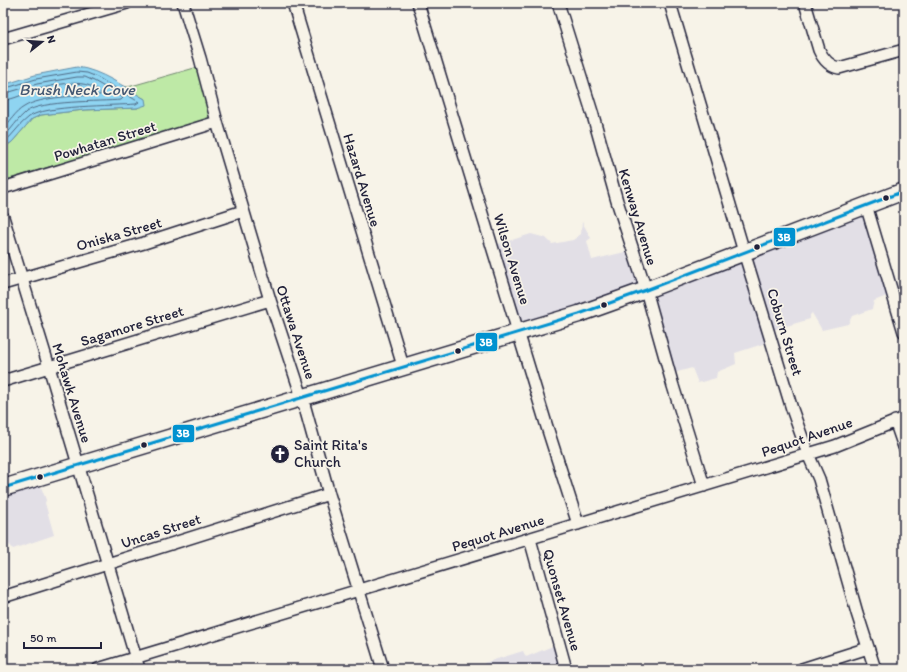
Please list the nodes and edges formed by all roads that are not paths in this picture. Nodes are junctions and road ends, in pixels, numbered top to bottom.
1 (127, 3) edge
2 (183, 3) edge
3 (293, 3) edge
4 (418, 3) edge
5 (558, 3) edge
6 (670, 3) edge
7 (805, 3) edge
8 (3, 39) edge
9 (904, 50) edge
10 (216, 122) junction
11 (3, 188) edge
12 (904, 191) edge
13 (866, 206) junction
14 (243, 211) junction
15 (3, 217) edge
16 (744, 252) junction
17 (22, 278) junction
18 (3, 284) edge
19 (646, 290) junction
20 (270, 300) junction
21 (518, 331) junction
22 (904, 332) edge
23 (403, 366) junction
24 (49, 367) junction
25 (3, 381) edge
26 (302, 397) junction
27 (900, 420) edge
28 (904, 447) edge
29 (808, 454) junction
30 (78, 466) junction
31 (704, 486) junction
32 (3, 488) edge
33 (329, 494) junction
34 (578, 524) junction
35 (530, 539) junction
36 (108, 564) junction
37 (360, 590) junction
38 (3, 597) edge
39 (868, 648) junction
40 (136, 658) junction
41 (98, 669) edge
42 (139, 669) edge
43 (383, 669) edge
44 (566, 669) edge
45 (802, 669) edge
46 (875, 669) edge

1 - 8 street
2 - 10 street, Ottawa Avenue
3 - 23 street, Hazard Avenue
4 - 21 street, Wilson Avenue
5 - 19 street, Kenway Avenue
6 - 16 street, Coburn Street
7 - 9 street
10 - 11 street, Powhatan Street
10 - 14 street, Ottawa Avenue
12 - 13 street
13 - 16 street
13 - 22 street
14 - 17 street, Oniska Street
14 - 20 street, Ottawa Avenue
15 - 17 street, Mohawk Avenue
16 - 19 street
16 - 29 street, Coburn Street
17 - 18 street, Oniska Street
17 - 24 street, Mohawk Avenue
19 - 21 street
19 - 31 street, Kenway Avenue
20 - 24 street, Sagamore Street
20 - 26 street, Ottawa Avenue
21 - 23 street
21 - 34 street, Wilson Avenue
23 - 26 street
24 - 25 street, Sagamore Street
24 - 30 street, Mohawk Avenue
26 - 30 street
26 - 33 street, Ottawa Avenue
27 - 28 street
27 - 29 street, Pequot Avenue
29 - 31 street, Pequot Avenue
29 - 39 street, Coburn Street
30 - 32 street
30 - 36 street, Mohawk Avenue
31 - 34 street, Pequot Avenue
33 - 36 street, Uncas Street
33 - 37 street, Ottawa Avenue
34 - 35 street, Pequot Avenue
35 - 37 street, Pequot Avenue
35 - 44 street, Quonset Avenue
36 - 38 street, Uncas Street
36 - 40 street, Mohawk Avenue
37 - 40 street, Pequot Avenue
37 - 43 street, Ottawa Avenue
39 - 45 street
39 - 46 street, Coburn Street
40 - 41 street, Pequot Avenue
40 - 42 street, Mohawk Avenue

